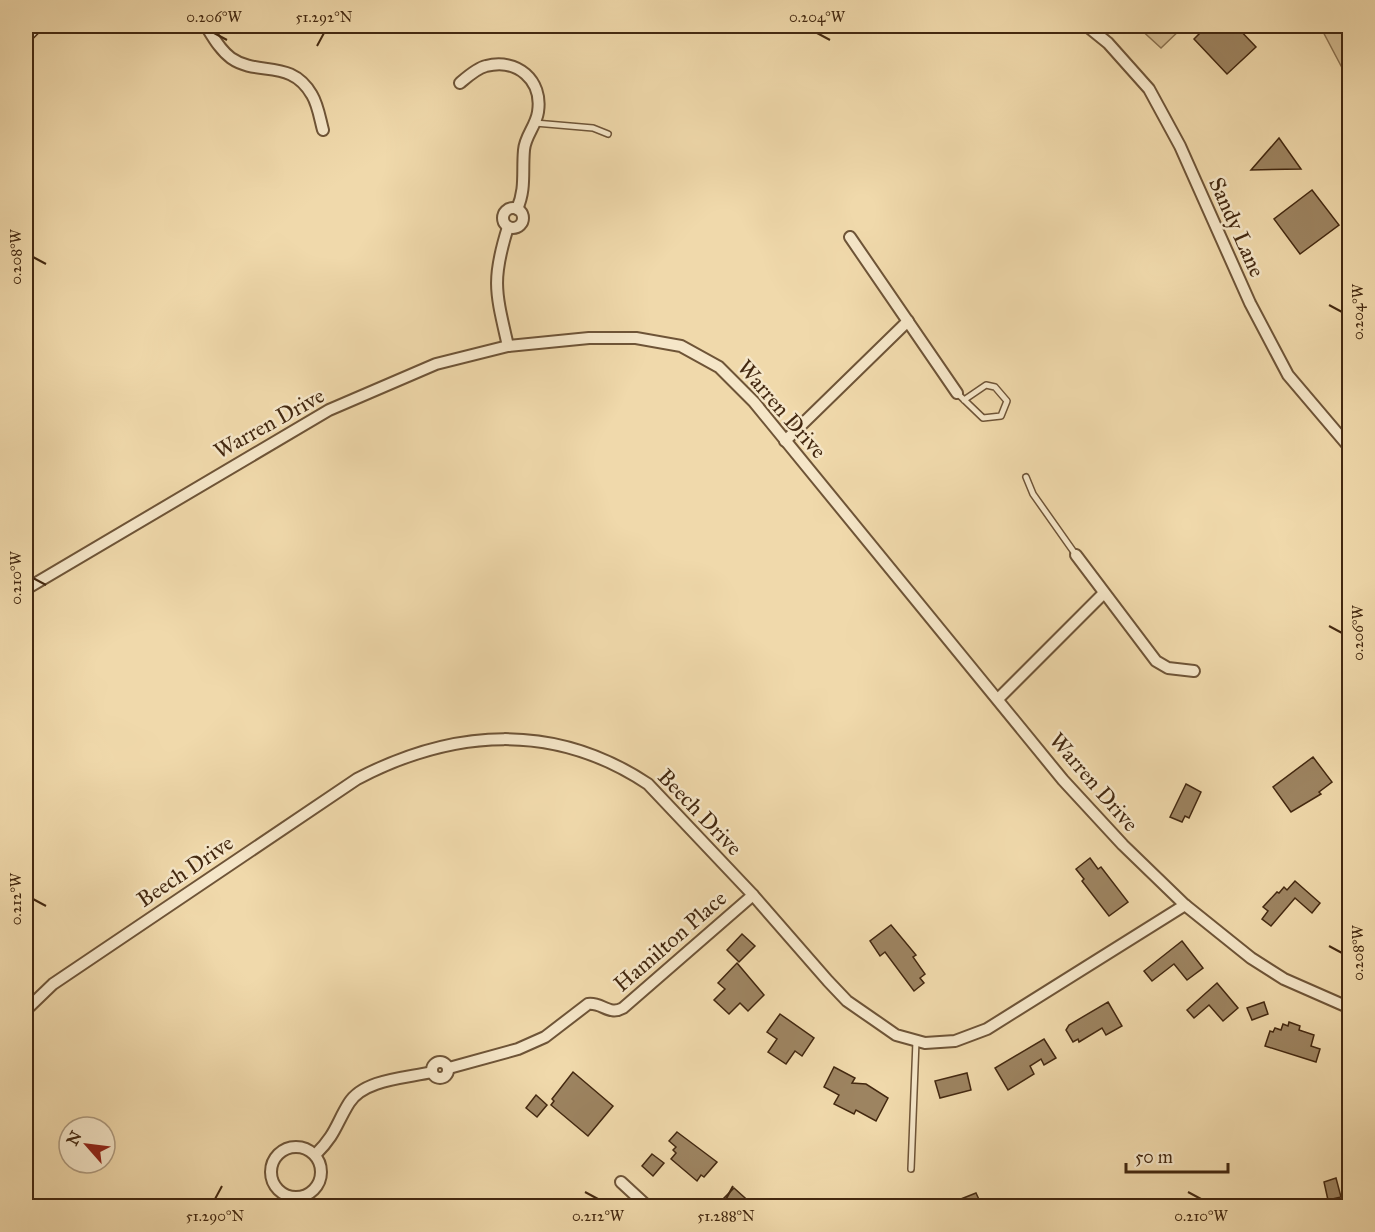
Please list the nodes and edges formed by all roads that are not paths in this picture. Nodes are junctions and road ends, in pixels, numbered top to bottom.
1 (34, 26) edge
2 (206, 26) edge
3 (1088, 26) edge
4 (26, 34) edge
5 (460, 84) dead end
6 (535, 123) junction
7 (323, 130) dead end
8 (608, 134) dead end
9 (850, 237) dead end
10 (908, 321) junction
11 (508, 346) junction
12 (961, 397) junction
13 (785, 441) junction
14 (1350, 448) edge
15 (1026, 477) dead end
16 (1076, 555) joint
17 (26, 589) edge
18 (1103, 594) junction
19 (1194, 671) dead end
20 (998, 699) junction
21 (753, 895) junction
22 (1185, 905) junction
23 (1350, 1008) edge
24 (26, 1010) edge
25 (916, 1041) junction
26 (316, 1155) junction
27 (911, 1169) dead end
28 (621, 1182) dead end
29 (647, 1206) edge

1 - 4 main road
2 - 7 street
3 - 14 street, Sandy Lane
5 - 6 street
6 - 8 lane
6 - 11 street
9 - 10 street
10 - 12 street
10 - 13 street
11 - 13 street, Warren Drive
11 - 17 street, Warren Drive
12 - 12 lane
13 - 20 street, Warren Drive
15 - 16 lane
16 - 18 street
18 - 19 street
18 - 20 street
20 - 22 street, Warren Drive
21 - 24 street, Beech Drive
21 - 25 street, Beech Drive
21 - 26 street, Hamilton Place
22 - 23 street, Warren Drive
22 - 25 street, Beech Drive
25 - 27 lane
26 - 26 street
28 - 29 street

